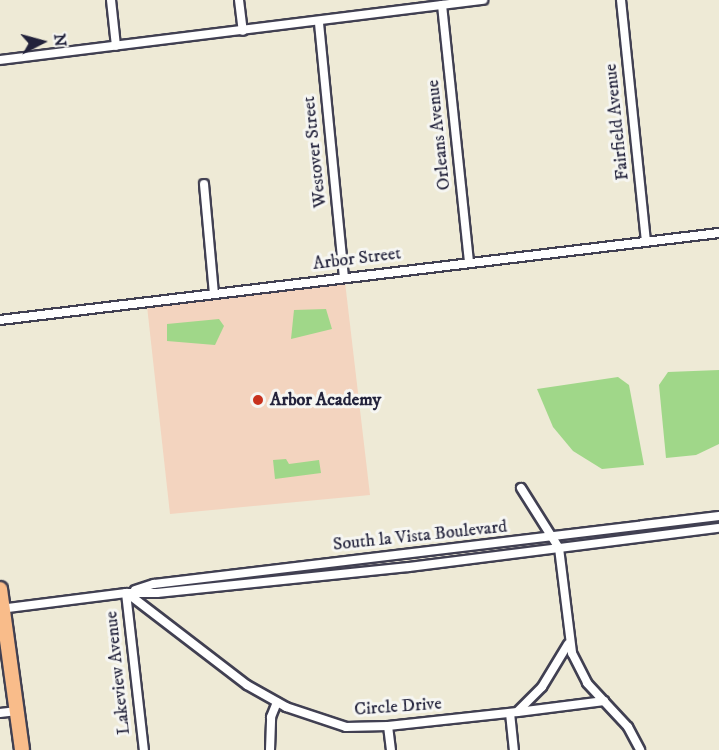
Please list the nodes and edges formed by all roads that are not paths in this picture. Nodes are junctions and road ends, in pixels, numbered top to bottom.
1 (111, 0) edge
2 (239, 0) edge
3 (483, 0) edge
4 (621, 0) edge
5 (442, 5) junction
6 (319, 23) junction
7 (243, 31) junction
8 (116, 46) junction
9 (0, 60) edge
10 (204, 184) dead end
11 (719, 233) edge
12 (646, 241) junction
13 (469, 262) junction
14 (344, 277) junction
15 (214, 293) junction
16 (0, 320) edge
17 (521, 488) dead end
18 (719, 516) edge
19 (719, 528) edge
20 (555, 537) junction
21 (559, 548) junction
22 (0, 589) edge
23 (126, 592) junction
24 (2, 609) edge
25 (568, 644) junction
26 (604, 701) junction
27 (277, 702) junction
28 (17, 711) junction
29 (0, 713) edge
30 (513, 713) junction
31 (388, 726) junction
32 (21, 750) edge
33 (144, 750) edge
34 (270, 750) edge
35 (391, 750) edge
36 (514, 750) edge
37 (640, 750) edge

1 - 8 street
2 - 7 street
3 - 5 street
4 - 12 street, Fairfield Avenue
5 - 6 street
5 - 13 street, Orleans Avenue
6 - 7 street
6 - 14 street, Westover Street
7 - 8 street
8 - 9 street
10 - 15 street
11 - 12 street, Arbor Street
12 - 13 street, Arbor Street
13 - 14 street, Arbor Street
14 - 15 street, Arbor Street
15 - 16 street, Arbor Street
17 - 20 street
18 - 20 street, South la Vista Boulevard
19 - 21 street, South la Vista Boulevard
20 - 21 street
20 - 23 street, South la Vista Boulevard
21 - 23 street, South la Vista Boulevard
21 - 25 street
22 - 24 main road
23 - 24 street, South la Vista Boulevard
23 - 27 street, Circle Drive
23 - 33 street, Lakeview Avenue
24 - 28 main road
25 - 26 street
25 - 30 street
26 - 30 street, Circle Drive
26 - 37 street
27 - 31 street, Circle Drive
27 - 34 street
28 - 29 street
28 - 32 main road
30 - 31 street, Circle Drive
30 - 36 street
31 - 35 street

